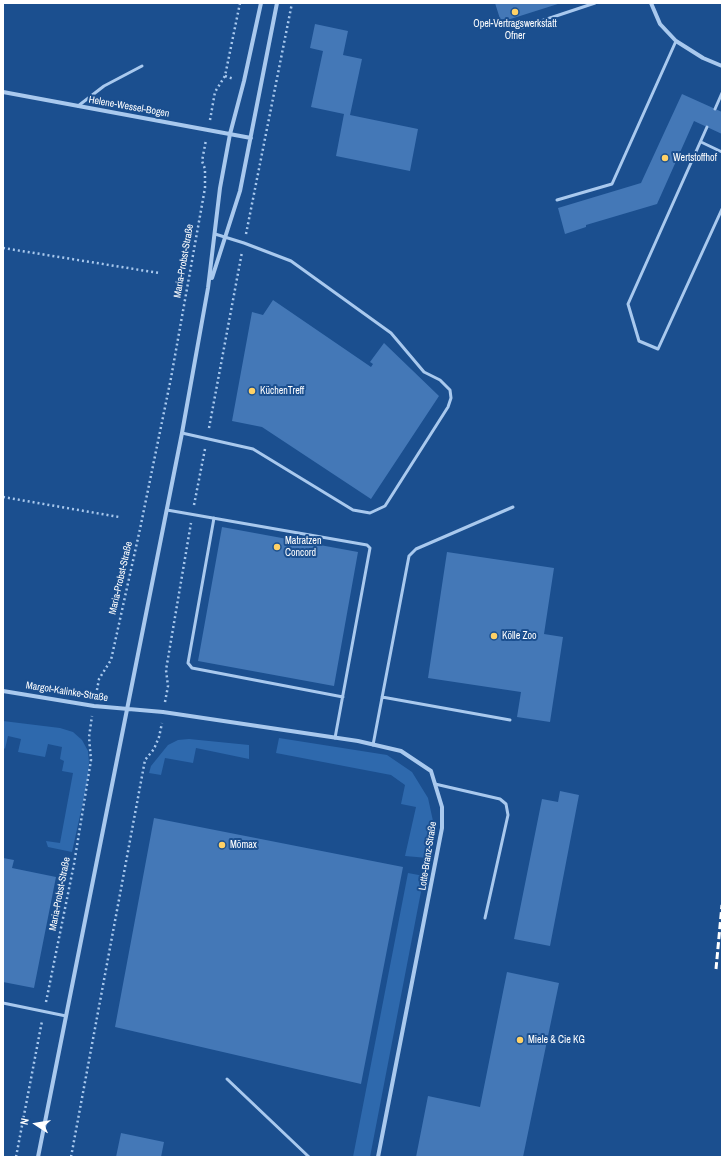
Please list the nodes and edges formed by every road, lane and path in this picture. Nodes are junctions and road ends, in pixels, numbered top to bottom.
1 (240, 3) edge
2 (261, 3) edge
3 (278, 3) edge
4 (292, 3) edge
5 (595, 3) edge
6 (651, 3) edge
7 (514, 30) dead end
8 (676, 41) junction
9 (142, 66) dead end
10 (722, 66) edge
11 (3, 92) edge
12 (722, 93) edge
13 (78, 106) junction
14 (715, 109) dead end
15 (708, 127) dead end
16 (208, 130) junction
17 (230, 134) junction
18 (251, 138) junction
19 (701, 142) junction
20 (722, 152) edge
21 (557, 200) dead end
22 (722, 208) edge
23 (215, 234) junction
24 (225, 238) junction
25 (244, 243) junction
26 (3, 248) edge
27 (159, 273) dead end
28 (208, 288) junction
29 (182, 433) junction
30 (207, 438) junction
31 (3, 498) edge
32 (513, 508) dead end
33 (167, 510) junction
34 (192, 515) junction
35 (119, 516) dead end
36 (214, 518) junction
37 (3, 691) edge
38 (343, 697) junction
39 (382, 697) junction
40 (94, 706) junction
41 (128, 709) junction
42 (163, 712) junction
43 (510, 720) dead end
44 (335, 738) junction
45 (373, 745) junction
46 (435, 784) junction
47 (485, 918) dead end
48 (3, 1004) edge
49 (44, 1012) junction
50 (66, 1016) junction
51 (227, 1079) dead end
52 (16, 1157) edge
53 (38, 1157) edge
54 (71, 1157) edge
55 (309, 1157) edge
56 (378, 1157) edge

1 - 16 path, Maria-Probst-Straße
2 - 17 street
3 - 18 street
4 - 25 path
5 - 7 lane
6 - 8 street
8 - 10 street
8 - 21 lane
9 - 13 lane
11 - 13 street, Helene-Wessel-Bogen
12 - 14 lane
13 - 16 street, Helene-Wessel-Bogen
15 - 19 lane
16 - 17 street, Helene-Wessel-Bogen
16 - 40 path, Maria-Probst-Straße
17 - 18 street, Helene-Wessel-Bogen
17 - 23 street
18 - 24 street
19 - 20 lane
19 - 22 lane
23 - 24 lane
23 - 28 street
24 - 25 lane
24 - 28 street
25 - 30 path
25 - 30 lane
26 - 27 path
28 - 29 street
29 - 30 lane
29 - 33 street
30 - 34 path
31 - 35 path
32 - 39 lane
33 - 34 lane
33 - 41 street
34 - 36 lane
34 - 42 path
36 - 38 lane
36 - 38 lane
37 - 40 street, Margot-Kalinke-Straße
38 - 44 lane
39 - 43 lane
39 - 45 lane
40 - 41 street, Margot-Kalinke-Straße
40 - 49 path, Maria-Probst-Straße
41 - 42 street, Lotte-Branz-Straße
41 - 50 street
42 - 44 street, Lotte-Branz-Straße
42 - 54 path
44 - 45 street, Lotte-Branz-Straße
45 - 46 street, Lotte-Branz-Straße
46 - 47 lane
46 - 56 street, Lotte-Branz-Straße
48 - 49 lane
49 - 50 lane
49 - 52 path, Maria-Probst-Straße
50 - 53 street
51 - 55 lane

